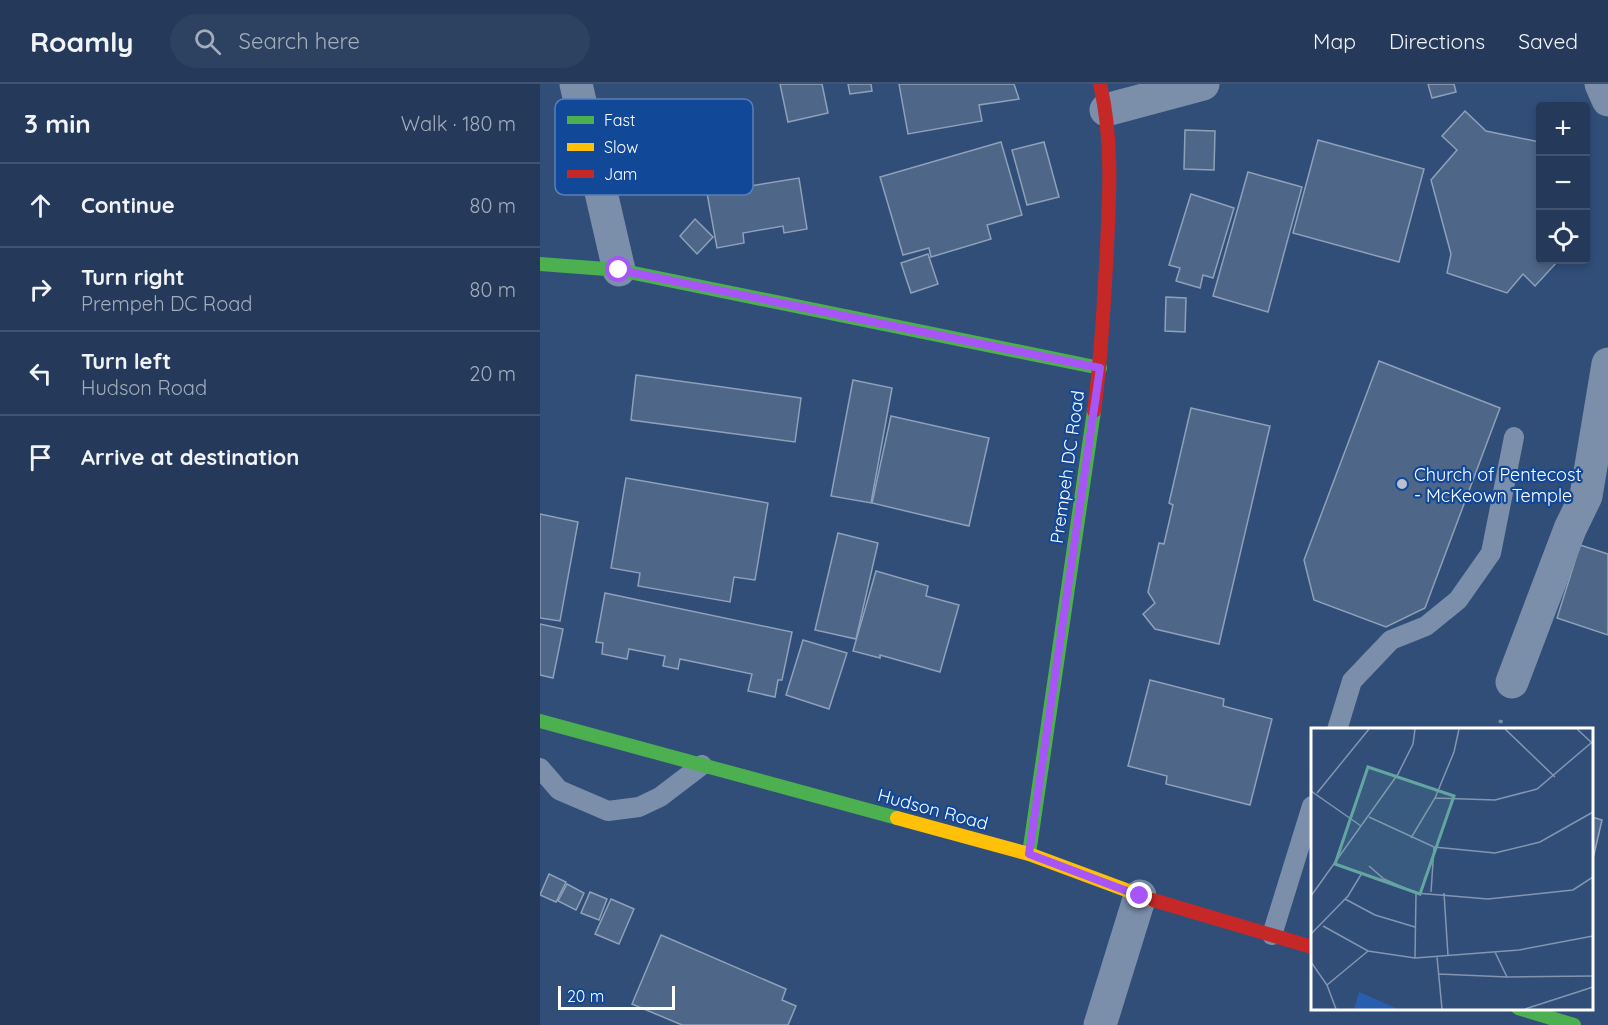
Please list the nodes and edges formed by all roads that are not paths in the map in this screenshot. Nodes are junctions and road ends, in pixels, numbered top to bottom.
1 (576, 84) edge
2 (1203, 84) edge
3 (1601, 84) edge
4 (1103, 97) edge
5 (579, 99) edge
6 (1608, 100) edge
7 (602, 195) edge
8 (540, 264) edge
9 (619, 270) junction
10 (1608, 364) edge
11 (1100, 368) junction
12 (1514, 436) dead end
13 (1512, 682) dead end
14 (540, 721) edge
15 (1337, 728) edge
16 (702, 765) junction
17 (540, 768) edge
18 (1311, 809) edge
19 (1029, 854) junction
20 (1140, 896) junction
21 (1272, 935) junction
22 (1311, 947) edge
23 (1525, 1010) edge
24 (1100, 1025) edge
25 (1574, 1025) edge

1 - 5 street
2 - 4 street
3 - 6 street
4 - 11 street, Prempeh DC Road
7 - 9 street
8 - 9 street
9 - 11 street
10 - 13 street
11 - 19 street, Prempeh DC Road
12 - 15 lane
14 - 16 street, Hudson Road
16 - 17 lane
16 - 19 street, Hudson Road
18 - 21 lane
19 - 20 street, Hudson Road
20 - 21 street, Hudson Road
20 - 24 street
21 - 22 street, Hudson Road
23 - 25 street

